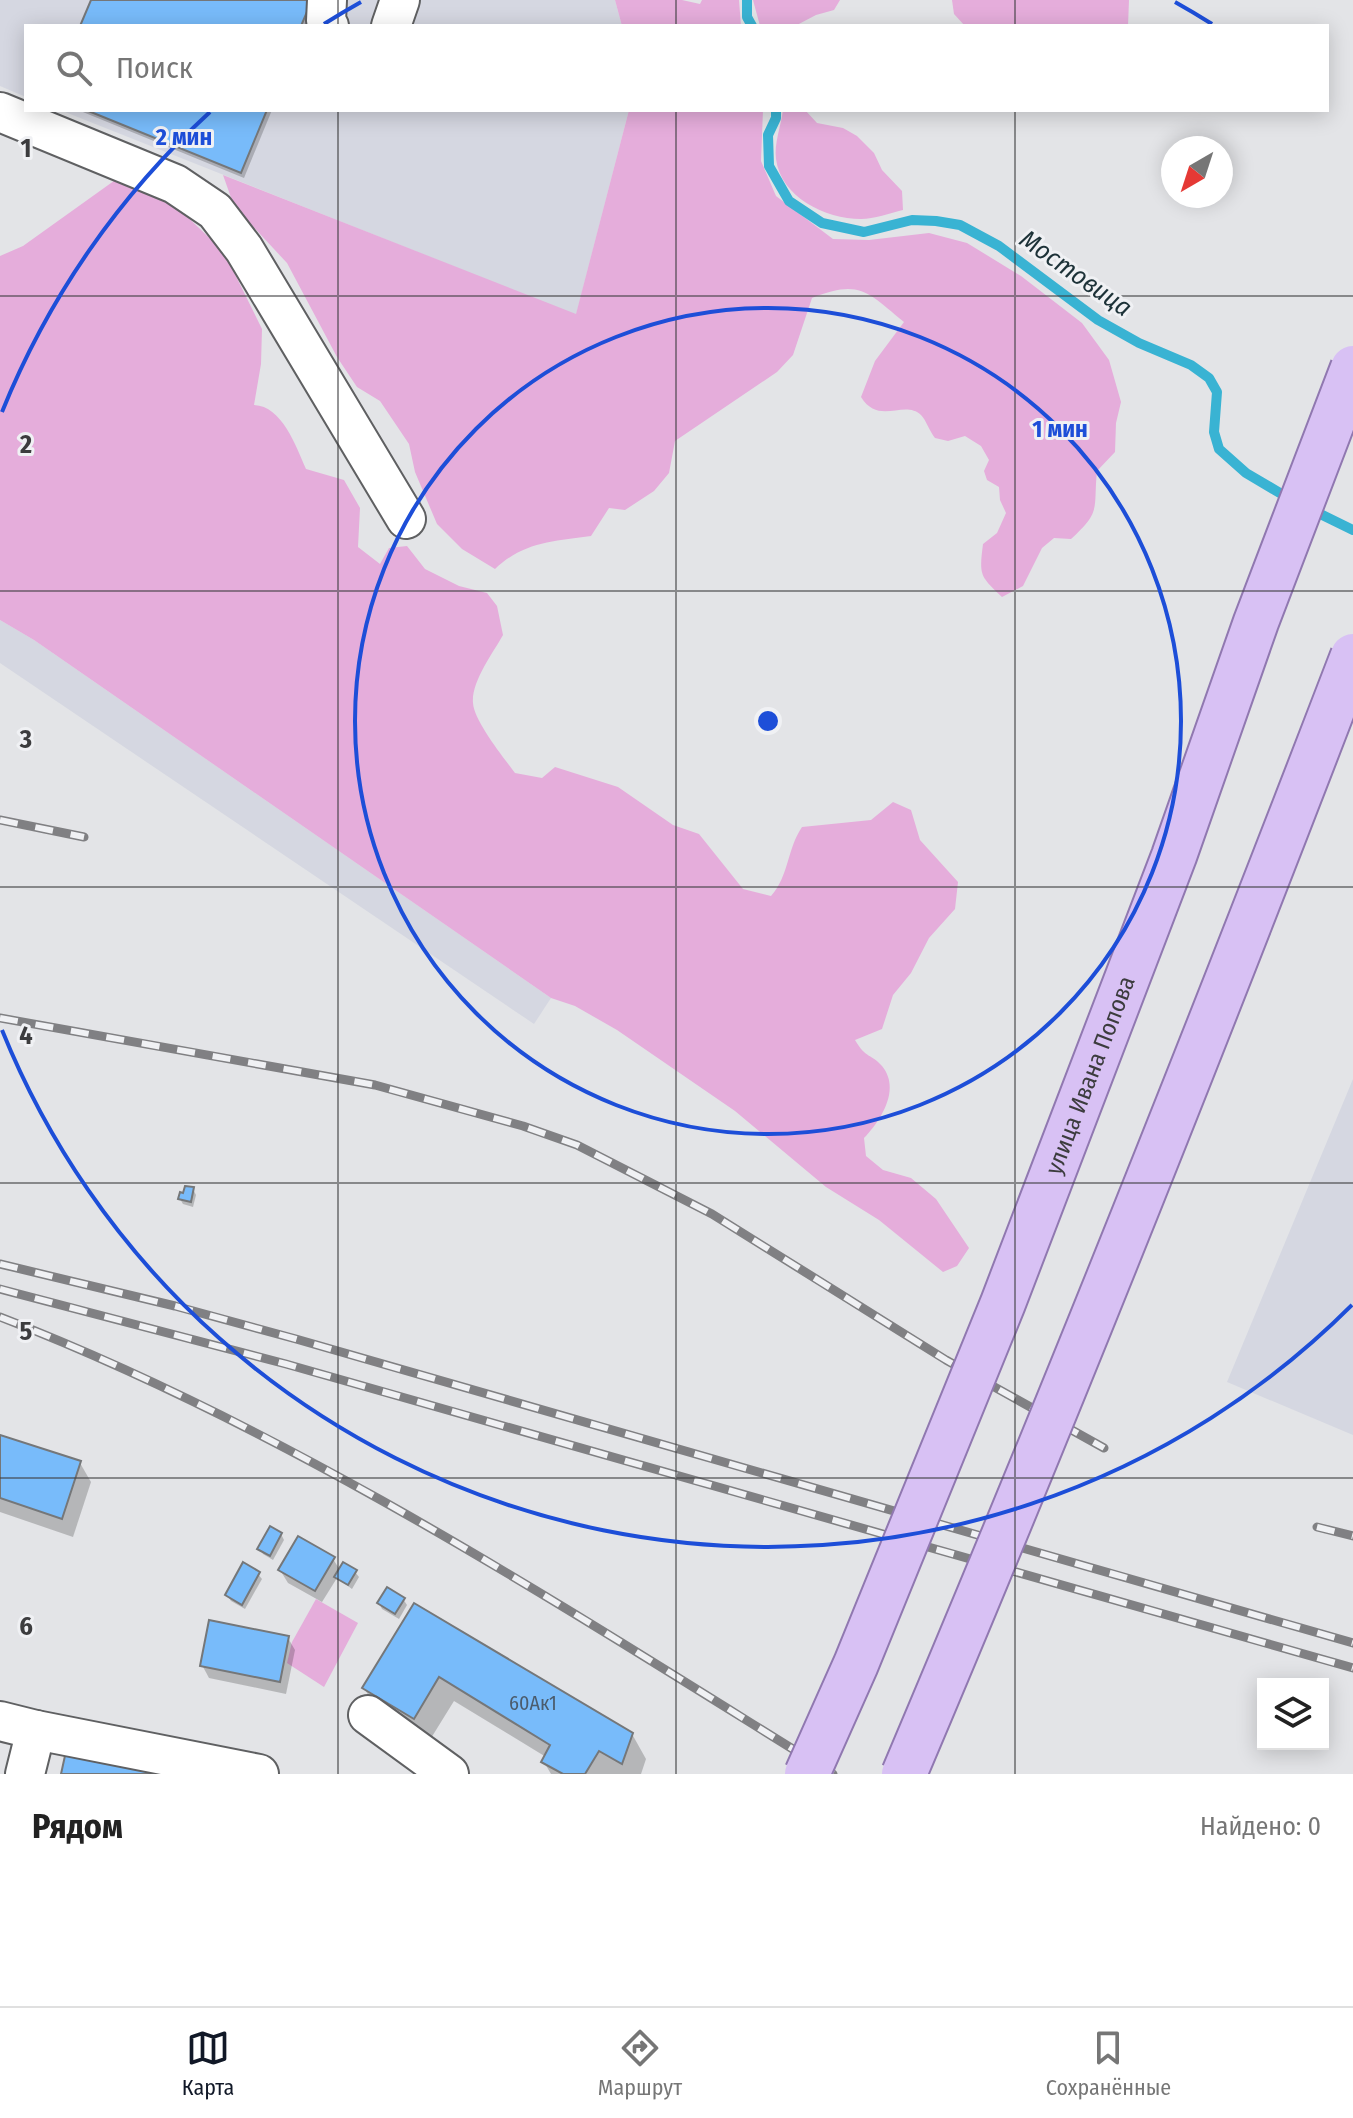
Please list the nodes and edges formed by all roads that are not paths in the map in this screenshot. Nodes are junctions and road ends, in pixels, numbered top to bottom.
1 (327, 0) edge
2 (400, 0) edge
3 (328, 24) edge
4 (392, 24) edge
5 (0, 112) edge
6 (1353, 368) edge
7 (406, 519) dead end
8 (1353, 656) edge
9 (368, 1715) dead end
10 (0, 1721) edge
11 (36, 1730) junction
12 (25, 1774) edge
13 (259, 1774) edge
14 (449, 1774) edge
15 (807, 1774) edge
16 (904, 1774) edge

1 - 3 lane
2 - 4 lane
5 - 7 lane
6 - 15 main road, улица Ивана Попова, bridge
8 - 16 main road, bridge
9 - 14 lane
10 - 11 lane
11 - 12 lane
11 - 13 lane

